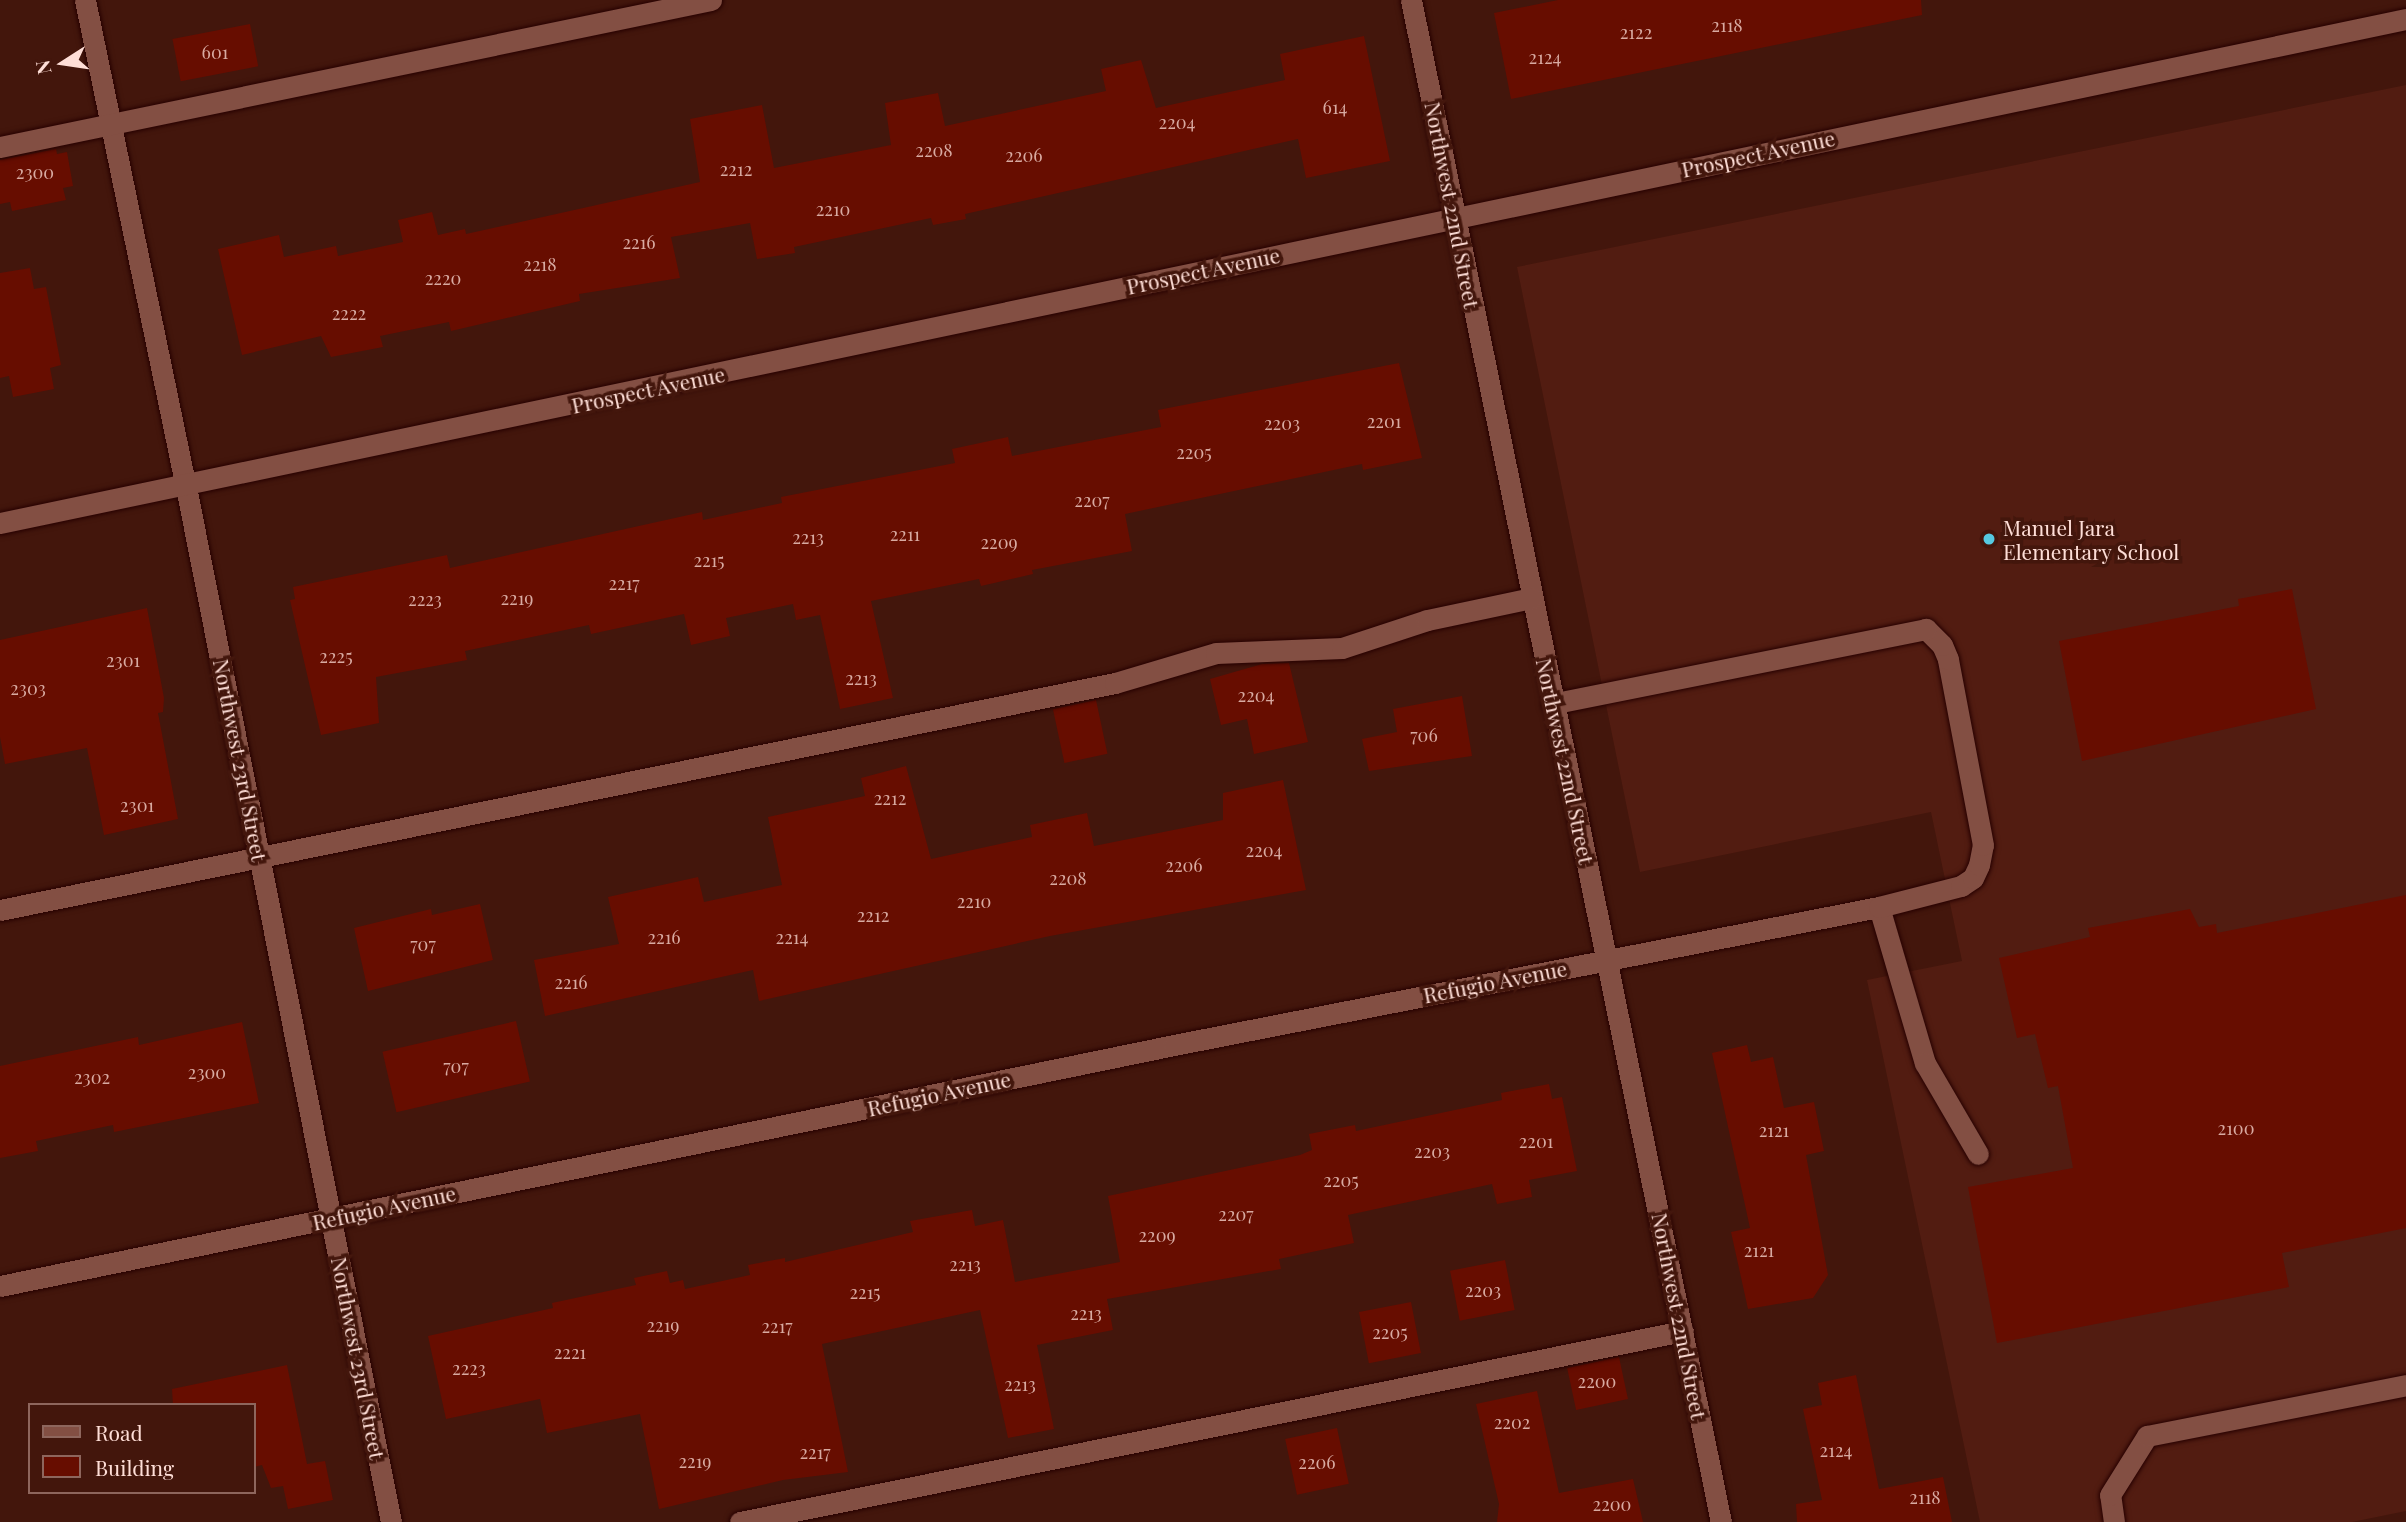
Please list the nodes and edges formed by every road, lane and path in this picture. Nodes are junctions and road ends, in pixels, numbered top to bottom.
1 (85, 0) edge
2 (711, 0) edge
3 (1411, 0) edge
4 (2406, 19) edge
5 (111, 125) junction
6 (0, 147) edge
7 (1456, 216) junction
8 (187, 487) junction
9 (0, 523) edge
10 (1531, 598) junction
11 (1552, 705) junction
12 (260, 857) junction
13 (1880, 907) junction
14 (0, 910) edge
15 (1609, 959) junction
16 (1978, 1154) dead end
17 (332, 1218) junction
18 (0, 1286) edge
19 (1683, 1331) junction
20 (2406, 1385) edge
21 (391, 1522) edge
22 (740, 1522) edge
23 (1721, 1522) edge
24 (2113, 1522) edge

1 - 5 street, Northwest 23rd Street
2 - 5 street
3 - 7 street, Northwest 22nd Street
4 - 7 street, Prospect Avenue
5 - 6 street
5 - 8 street, Northwest 23rd Street
7 - 8 street, Prospect Avenue
7 - 10 street, Northwest 22nd Street
8 - 9 street, Prospect Avenue
8 - 12 street, Northwest 23rd Street
10 - 11 street, Northwest 22nd Street
10 - 12 street
11 - 13 street, Refugio Avenue
11 - 15 street, Northwest 22nd Street
12 - 14 street
12 - 17 street, Northwest 23rd Street
13 - 15 street, Refugio Avenue
13 - 16 street
15 - 17 street, Refugio Avenue
15 - 19 street, Northwest 22nd Street
17 - 18 street, Refugio Avenue
17 - 21 street, Northwest 23rd Street
19 - 22 street
19 - 23 street, Northwest 22nd Street
20 - 24 street

